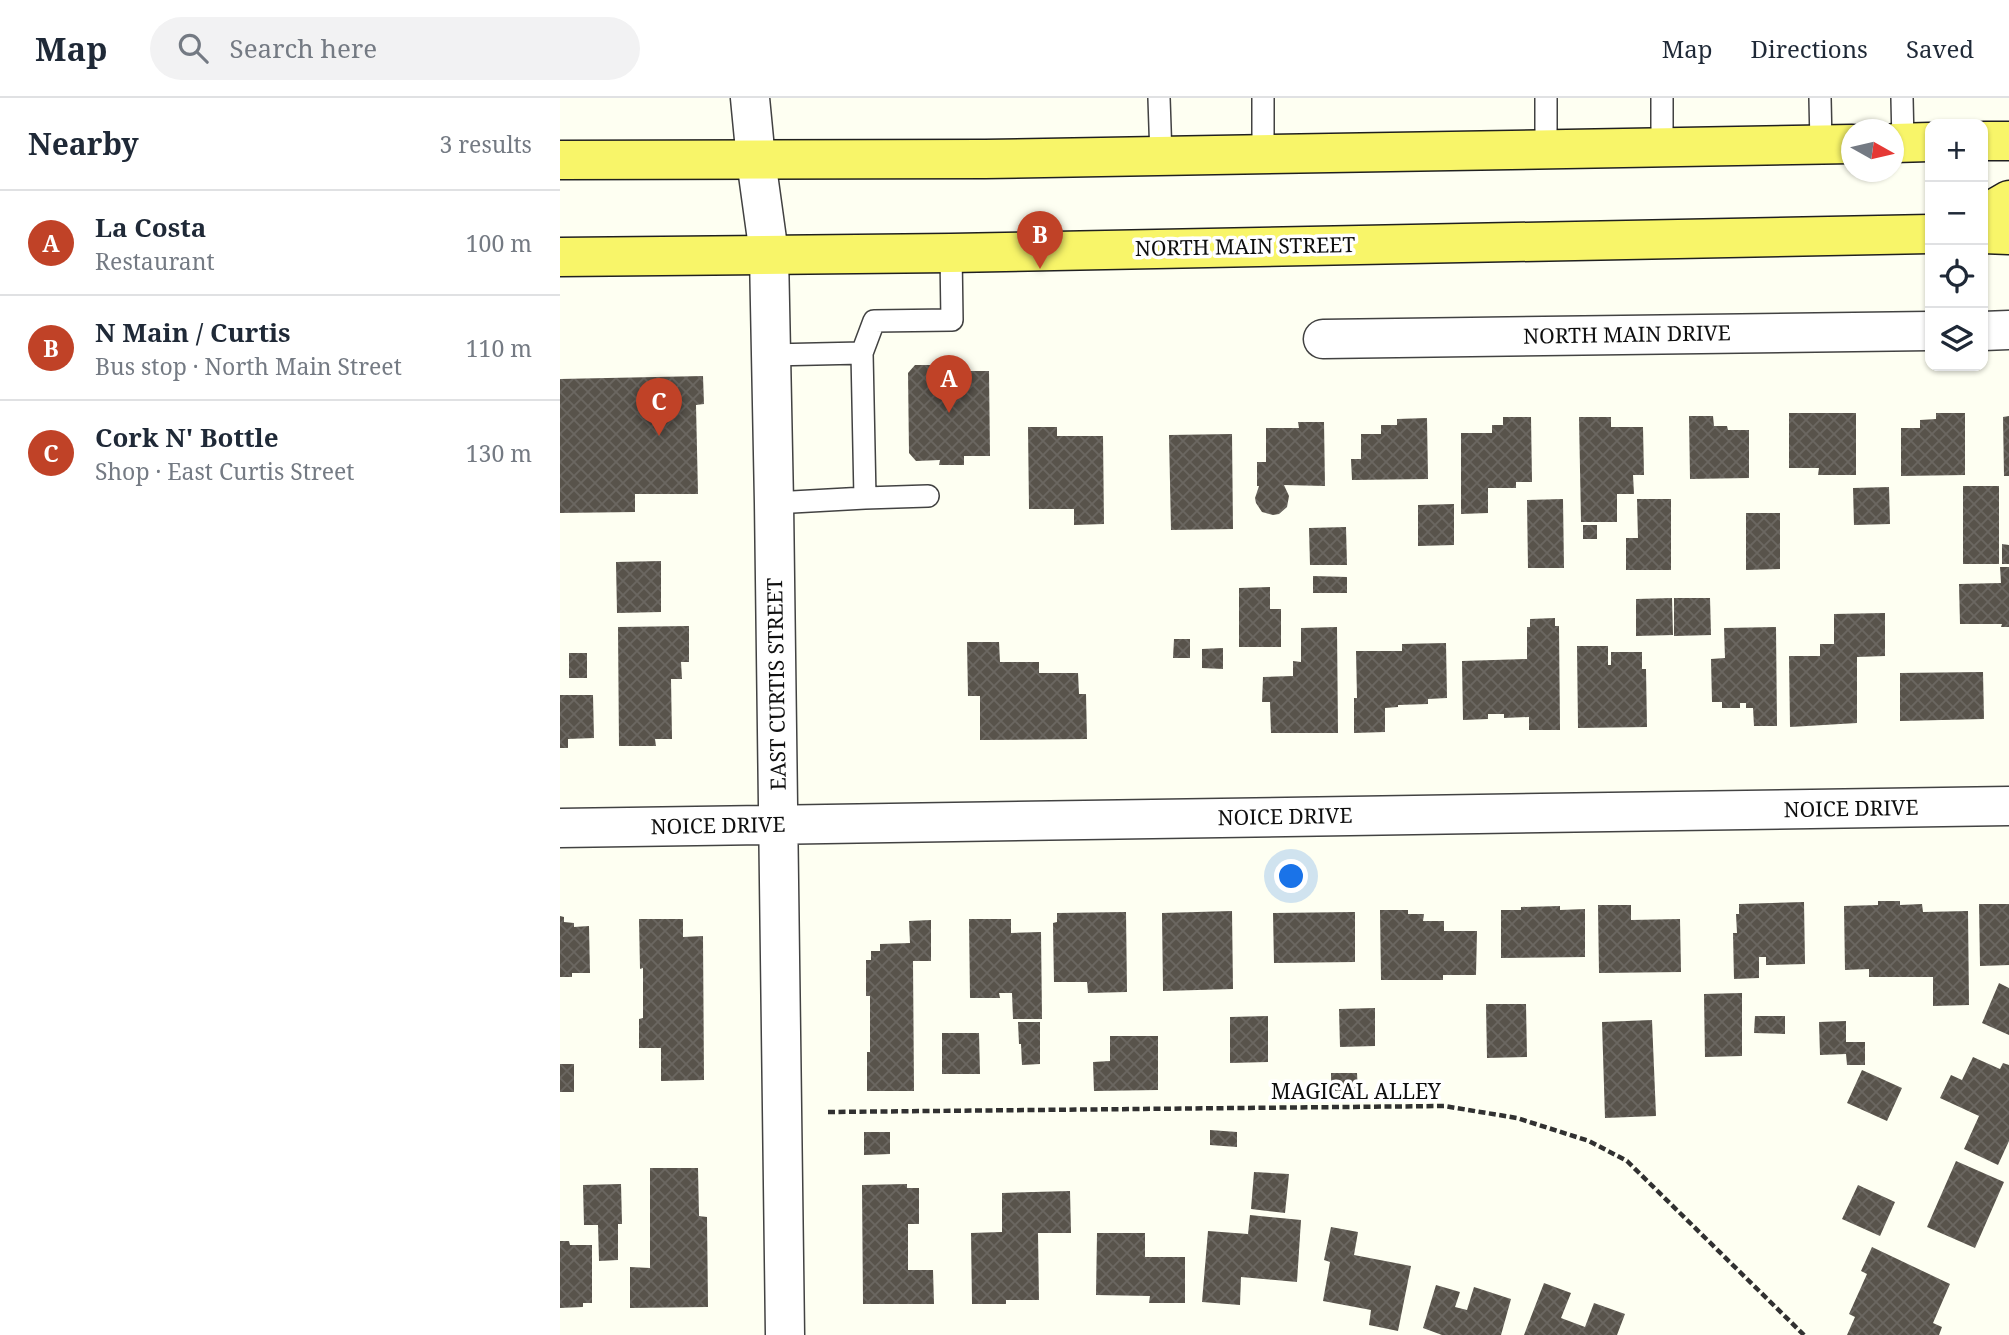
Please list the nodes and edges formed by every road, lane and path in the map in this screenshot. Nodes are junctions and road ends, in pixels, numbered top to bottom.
1 (750, 98) edge
2 (1159, 98) edge
3 (1263, 98) edge
4 (1546, 98) edge
5 (1662, 98) edge
6 (1820, 98) edge
7 (1902, 98) edge
8 (1988, 141) edge
9 (2009, 141) edge
10 (1909, 143) edge
11 (1836, 144) edge
12 (1662, 146) junction
13 (1546, 149) junction
14 (1263, 156) junction
15 (1161, 157) junction
16 (560, 160) edge
17 (756, 160) junction
18 (2009, 200) edge
19 (1988, 212) edge
20 (1925, 234) edge
21 (1988, 234) edge
22 (2009, 235) edge
23 (951, 253) junction
24 (769, 254) junction
25 (560, 257) edge
26 (2009, 330) edge
27 (1925, 331) edge
28 (1988, 331) edge
29 (1323, 339) dead end
30 (862, 353) junction
31 (770, 355) junction
32 (929, 496) dead end
33 (865, 498) junction
34 (774, 503) junction
35 (2009, 806) edge
36 (778, 825) junction
37 (560, 828) edge
38 (828, 1112) dead end
39 (785, 1335) edge
40 (1804, 1335) edge

1 - 17 street, EAST CURTIS STREET
2 - 15 lane
3 - 14 lane
4 - 13 lane
5 - 12 lane
6 - 11 lane
7 - 10 lane
8 - 9 main road
11 - 12 main road
12 - 13 main road
13 - 14 main road
14 - 15 main road
15 - 17 main road
16 - 17 main road
17 - 24 street, EAST CURTIS STREET
18 - 19 main road
20 - 23 main road, NORTH MAIN STREET
21 - 22 main road
23 - 24 main road, NORTH MAIN STREET
23 - 30 lane
24 - 25 main road, NORTH MAIN STREET
24 - 31 street, EAST CURTIS STREET
26 - 28 street
27 - 29 street, NORTH MAIN DRIVE
30 - 31 lane
30 - 33 lane
31 - 34 street, EAST CURTIS STREET
32 - 33 lane
33 - 34 lane
34 - 36 street, EAST CURTIS STREET
35 - 36 street, NOICE DRIVE
36 - 37 street, NOICE DRIVE
36 - 39 street, EAST CURTIS STREET
38 - 40 path, MAGICAL ALLEY

